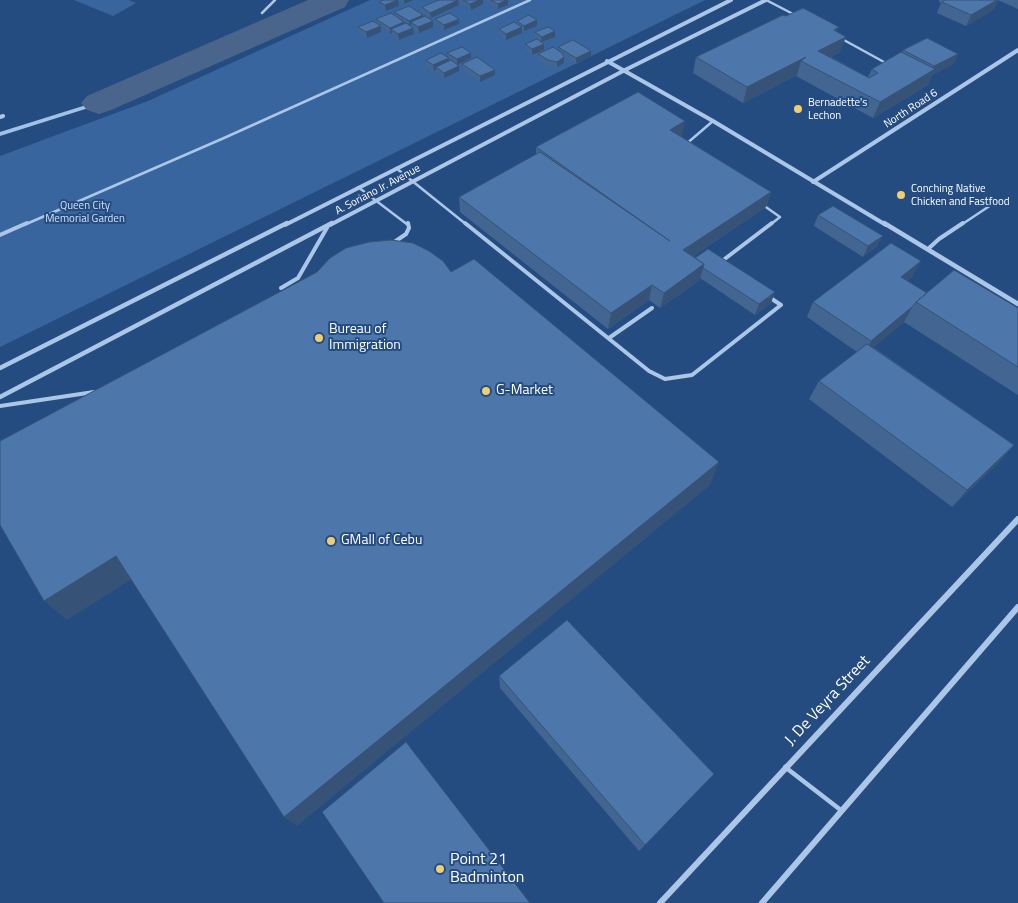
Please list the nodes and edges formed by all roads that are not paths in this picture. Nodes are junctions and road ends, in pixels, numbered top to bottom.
1 (275, 0) edge
2 (530, 0) edge
3 (731, 0) edge
4 (766, 0) edge
5 (262, 13) dead end
6 (800, 18) edge
7 (834, 35) edge
8 (1018, 50) edge
9 (607, 61) junction
10 (884, 62) edge
11 (625, 70) junction
12 (713, 120) junction
13 (680, 148) edge
14 (396, 168) junction
15 (412, 182) junction
16 (813, 182) junction
17 (358, 187) junction
18 (377, 200) junction
19 (762, 204) edge
20 (990, 205) dead end
21 (328, 226) junction
22 (0, 235) edge
23 (386, 248) edge
24 (928, 249) junction
25 (728, 268) edge
26 (281, 288) dead end
27 (766, 295) edge
28 (1018, 304) edge
29 (652, 308) dead end
30 (609, 338) junction
31 (0, 368) edge
32 (97, 392) edge
33 (0, 397) edge
34 (0, 406) edge
35 (1018, 520) edge
36 (1018, 607) edge
37 (784, 767) junction
38 (842, 811) junction
39 (660, 903) edge
40 (762, 903) edge

1 - 5 lane
2 - 22 lane
3 - 9 street, A. Soriano Jr. Avenue
4 - 6 lane
4 - 11 street, A. Soriano Jr. Avenue
7 - 10 lane
8 - 16 street, North Road 6
9 - 11 street
9 - 14 street, A. Soriano Jr. Avenue
11 - 12 street
11 - 15 street, A. Soriano Jr. Avenue
12 - 13 lane
12 - 16 street
14 - 15 lane
14 - 17 street, A. Soriano Jr. Avenue
15 - 18 street, A. Soriano Jr. Avenue
15 - 30 lane
16 - 24 street
17 - 18 lane
17 - 31 street, A. Soriano Jr. Avenue
18 - 21 street, A. Soriano Jr. Avenue
18 - 23 lane
19 - 25 lane
20 - 24 lane
21 - 26 lane
21 - 33 street, A. Soriano Jr. Avenue
24 - 28 street
27 - 30 lane
29 - 30 lane
32 - 34 lane
35 - 37 street, J. De Veyra Street
36 - 38 street
37 - 38 lane
37 - 39 street, J. De Veyra Street
38 - 40 street

